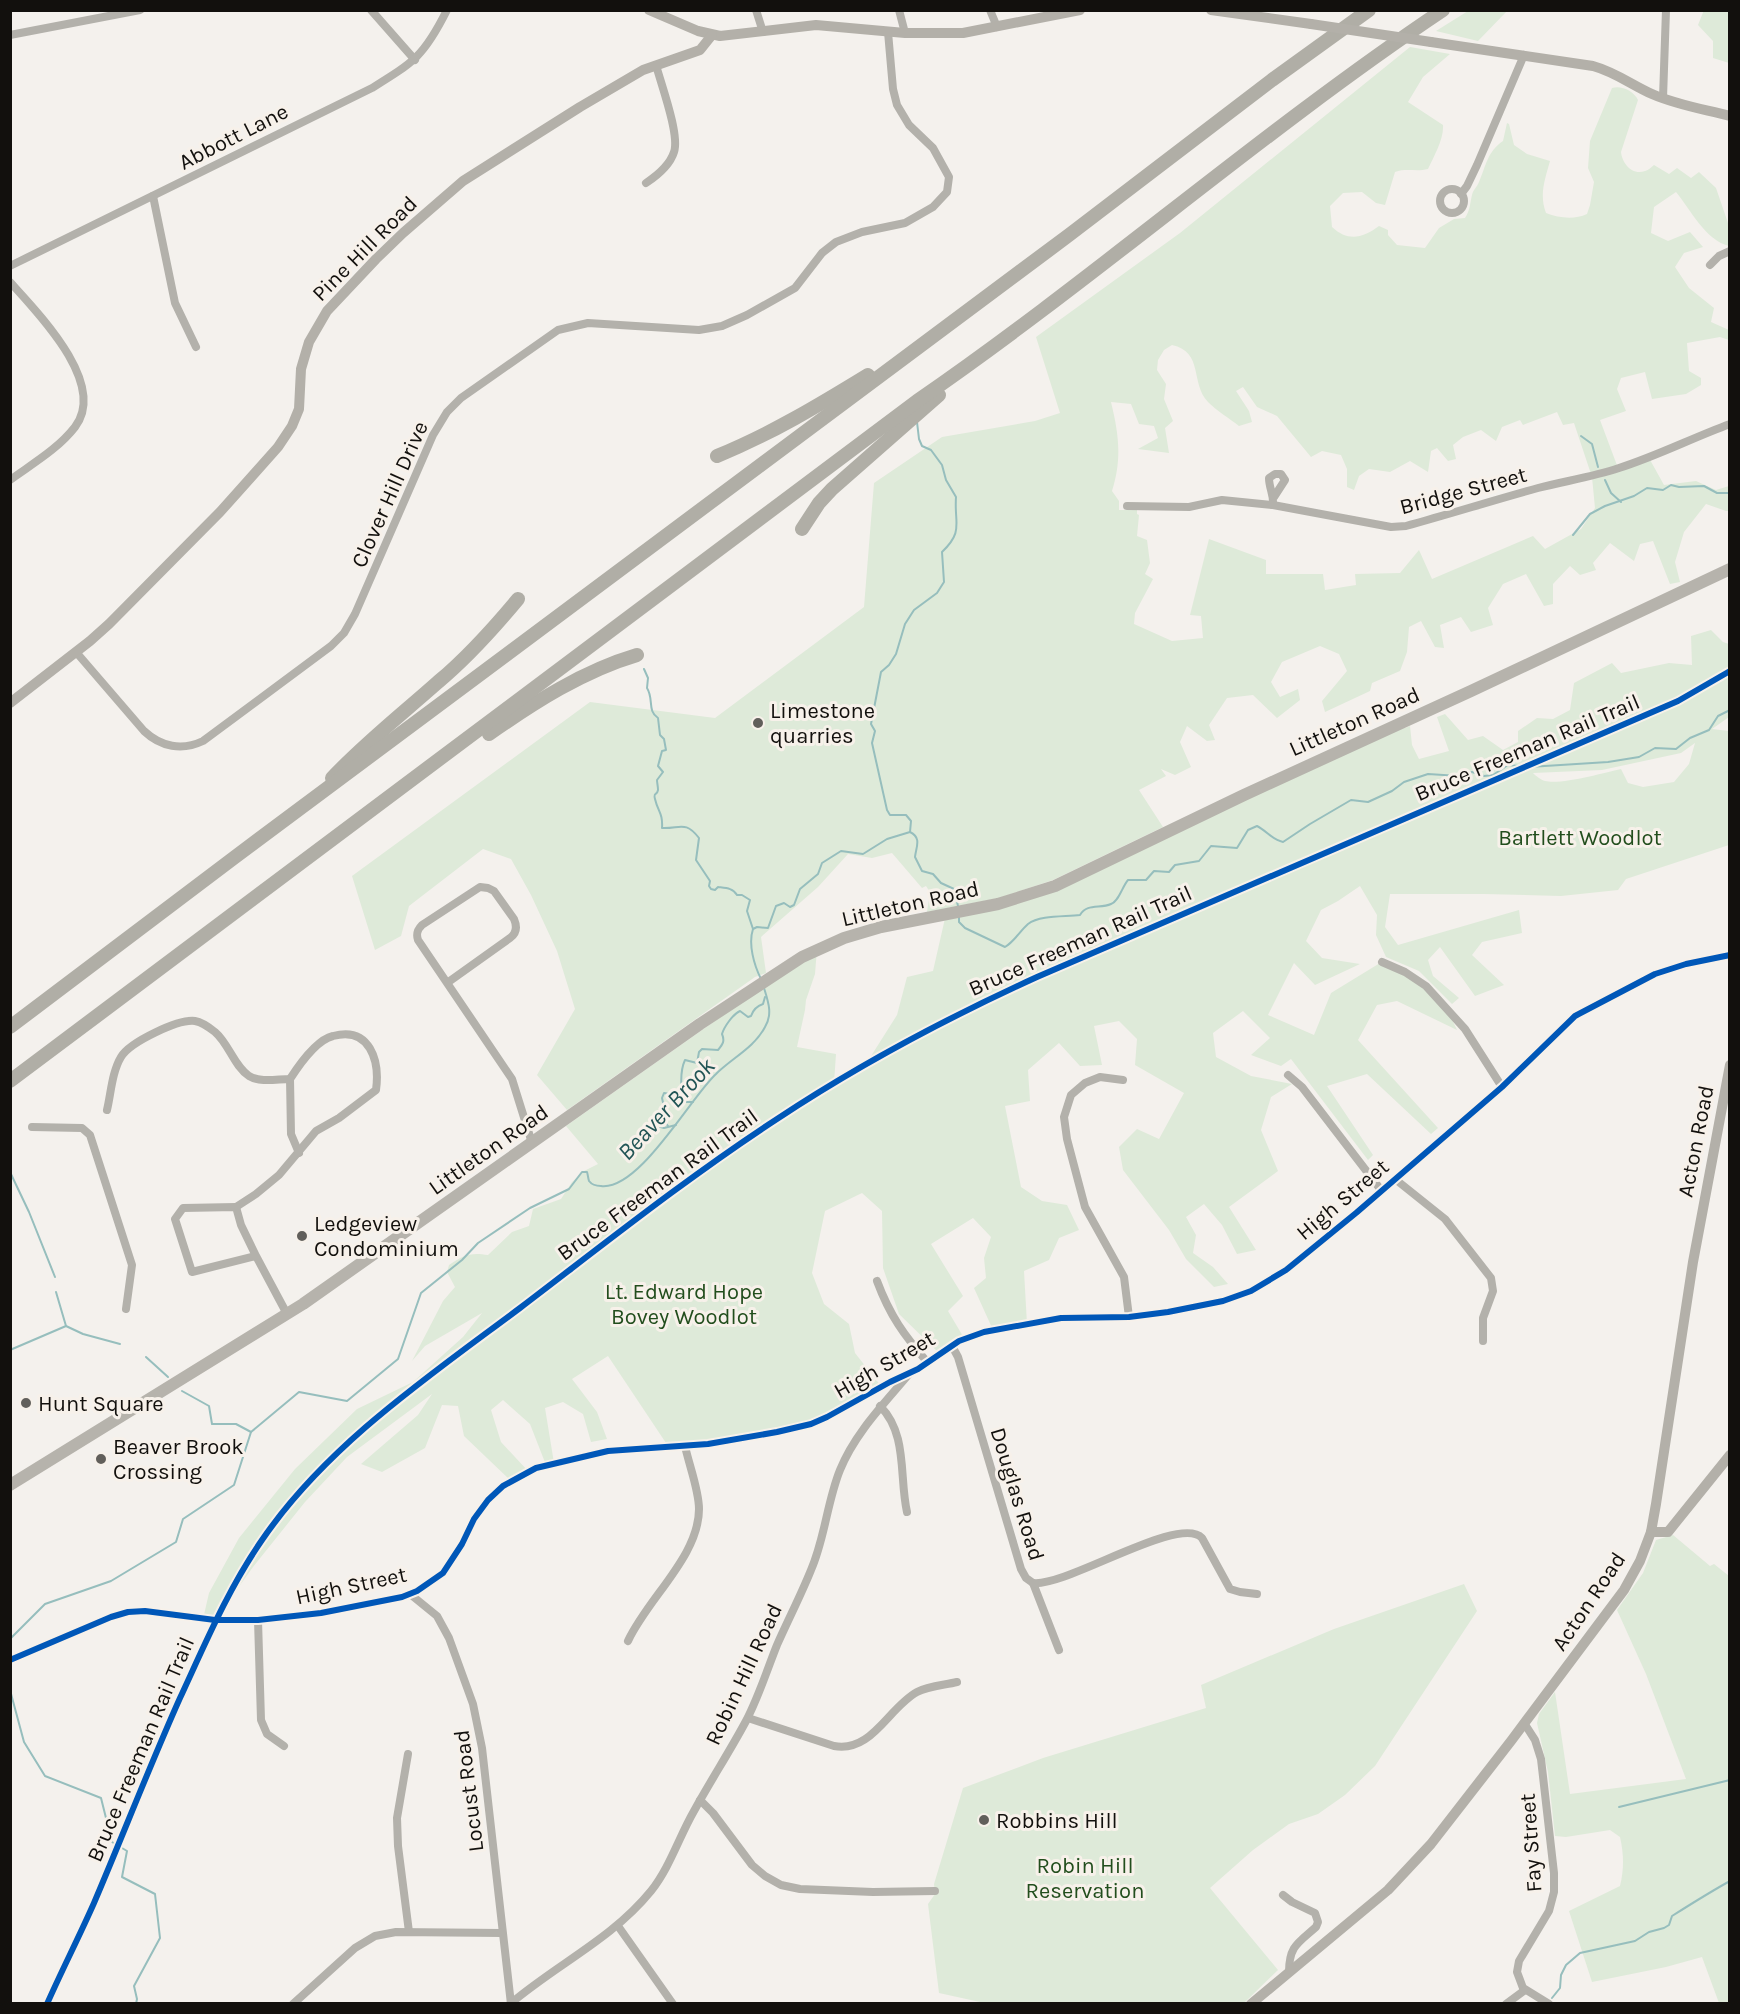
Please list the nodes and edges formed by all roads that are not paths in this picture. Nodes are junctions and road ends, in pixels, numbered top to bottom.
1 (140, 10) edge
2 (371, 10) edge
3 (447, 10) edge
4 (649, 10) edge
5 (756, 10) edge
6 (899, 10) edge
7 (990, 10) edge
8 (1080, 10) edge
9 (1211, 10) edge
10 (1369, 10) edge
11 (1443, 10) edge
12 (1666, 10) edge
13 (997, 27) junction
14 (763, 32) junction
15 (888, 32) junction
16 (905, 33) junction
17 (10, 35) edge
18 (712, 35) junction
19 (1524, 55) junction
20 (415, 60) junction
21 (656, 65) junction
22 (1663, 98) junction
23 (1730, 116) edge
24 (646, 183) dead end
25 (1461, 194) dead end
26 (153, 196) junction
27 (1730, 251) edge
28 (1710, 265) dead end
29 (10, 266) edge
30 (10, 282) edge
31 (1016, 331) junction
32 (929, 339) junction
33 (196, 347) dead end
34 (1730, 424) edge
35 (717, 456) dead end
36 (10, 480) edge
37 (1126, 507) dead end
38 (802, 529) dead end
39 (1730, 569) edge
40 (518, 599) dead end
41 (76, 652) junction
42 (637, 655) dead end
43 (10, 703) edge
44 (308, 804) junction
45 (367, 814) junction
46 (1730, 955) edge
47 (1382, 962) dead end
48 (447, 982) junction
49 (10, 1027) edge
50 (1730, 1065) edge
51 (1288, 1075) dead end
52 (290, 1079) junction
53 (1123, 1080) dead end
54 (10, 1081) edge
55 (1502, 1087) junction
56 (107, 1110) dead end
57 (32, 1127) dead end
58 (532, 1143) junction
59 (299, 1153) junction
60 (1395, 1179) junction
61 (1381, 1190) junction
62 (236, 1207) junction
63 (256, 1256) junction
64 (877, 1281) dead end
65 (126, 1309) dead end
66 (287, 1314) junction
67 (1129, 1317) junction
68 (1483, 1341) dead end
69 (952, 1346) junction
70 (928, 1363) junction
71 (909, 1374) junction
72 (880, 1406) junction
73 (685, 1446) junction
74 (1730, 1455) edge
75 (10, 1485) edge
76 (908, 1512) dead end
77 (1651, 1532) junction
78 (1033, 1583) junction
79 (410, 1594) junction
80 (1257, 1594) dead end
81 (258, 1620) junction
82 (628, 1641) dead end
83 (1059, 1650) dead end
84 (10, 1660) edge
85 (957, 1682) dead end
86 (748, 1718) junction
87 (1524, 1723) junction
88 (284, 1746) dead end
89 (408, 1754) dead end
90 (700, 1800) junction
91 (935, 1891) dead end
92 (1283, 1895) dead end
93 (618, 1926) junction
94 (409, 1932) junction
95 (502, 1934) junction
96 (1289, 1972) junction
97 (1525, 1990) junction
98 (511, 2003) edge
99 (293, 2004) edge
100 (673, 2004) edge
101 (1251, 2004) edge
102 (1506, 2004) edge
103 (1549, 2004) edge

1 - 17 street
2 - 20 street
3 - 20 street, Abbott Lane
4 - 18 main road
5 - 14 street
6 - 16 street
7 - 13 street
8 - 13 main road
9 - 19 main road, bridge
10 - 32 highway
11 - 31 highway
12 - 22 street
13 - 16 main road
14 - 15 main road
14 - 18 main road
15 - 16 main road
15 - 41 street, Clover Hill Drive
18 - 21 main road, Pine Hill Road
19 - 22 main road
19 - 25 street
20 - 26 street, Abbott Lane
21 - 24 street
21 - 41 main road, Pine Hill Road
22 - 23 main road
26 - 29 street, Abbott Lane
26 - 33 street
27 - 28 street
30 - 36 street
31 - 38 highway
31 - 45 highway
32 - 35 highway
32 - 44 highway
34 - 37 street, Bridge Street
39 - 58 main road, Littleton Road
40 - 44 highway
41 - 43 main road, Pine Hill Road
42 - 45 highway
44 - 49 highway
45 - 54 highway
46 - 55 street, High Street
47 - 55 street
48 - 48 street
48 - 58 street
50 - 77 main road, Acton Road
51 - 61 street
52 - 56 street
52 - 59 street
52 - 59 street
53 - 67 street
55 - 60 street, High Street
57 - 65 street
58 - 66 main road, Littleton Road
59 - 62 street
60 - 61 street, High Street
60 - 68 street
61 - 67 street, High Street
62 - 63 street
62 - 63 street
63 - 66 street
64 - 70 street
66 - 75 main road, Littleton Road
67 - 69 street, High Street
69 - 70 street, High Street
69 - 78 street, Douglas Road
70 - 71 street, High Street
71 - 72 street, Robin Hill Road
71 - 73 street, High Street
72 - 76 street
72 - 86 street, Robin Hill Road
73 - 79 street, High Street
73 - 82 street
74 - 77 main road
77 - 87 main road, Acton Road
78 - 80 street
78 - 83 street, Douglas Road
79 - 81 street, High Street
79 - 95 street, Locust Road
81 - 84 street, High Street
81 - 88 street
85 - 86 street
86 - 90 street, Robin Hill Road
87 - 96 main road, Acton Road
87 - 97 street, Fay Street
89 - 94 street
90 - 91 street
90 - 93 street, Robin Hill Road
92 - 96 street
93 - 98 street, Robin Hill Road
93 - 100 street
94 - 95 street
94 - 99 street
95 - 98 street, Locust Road
96 - 101 main road, Acton Road
97 - 102 street
97 - 103 street

